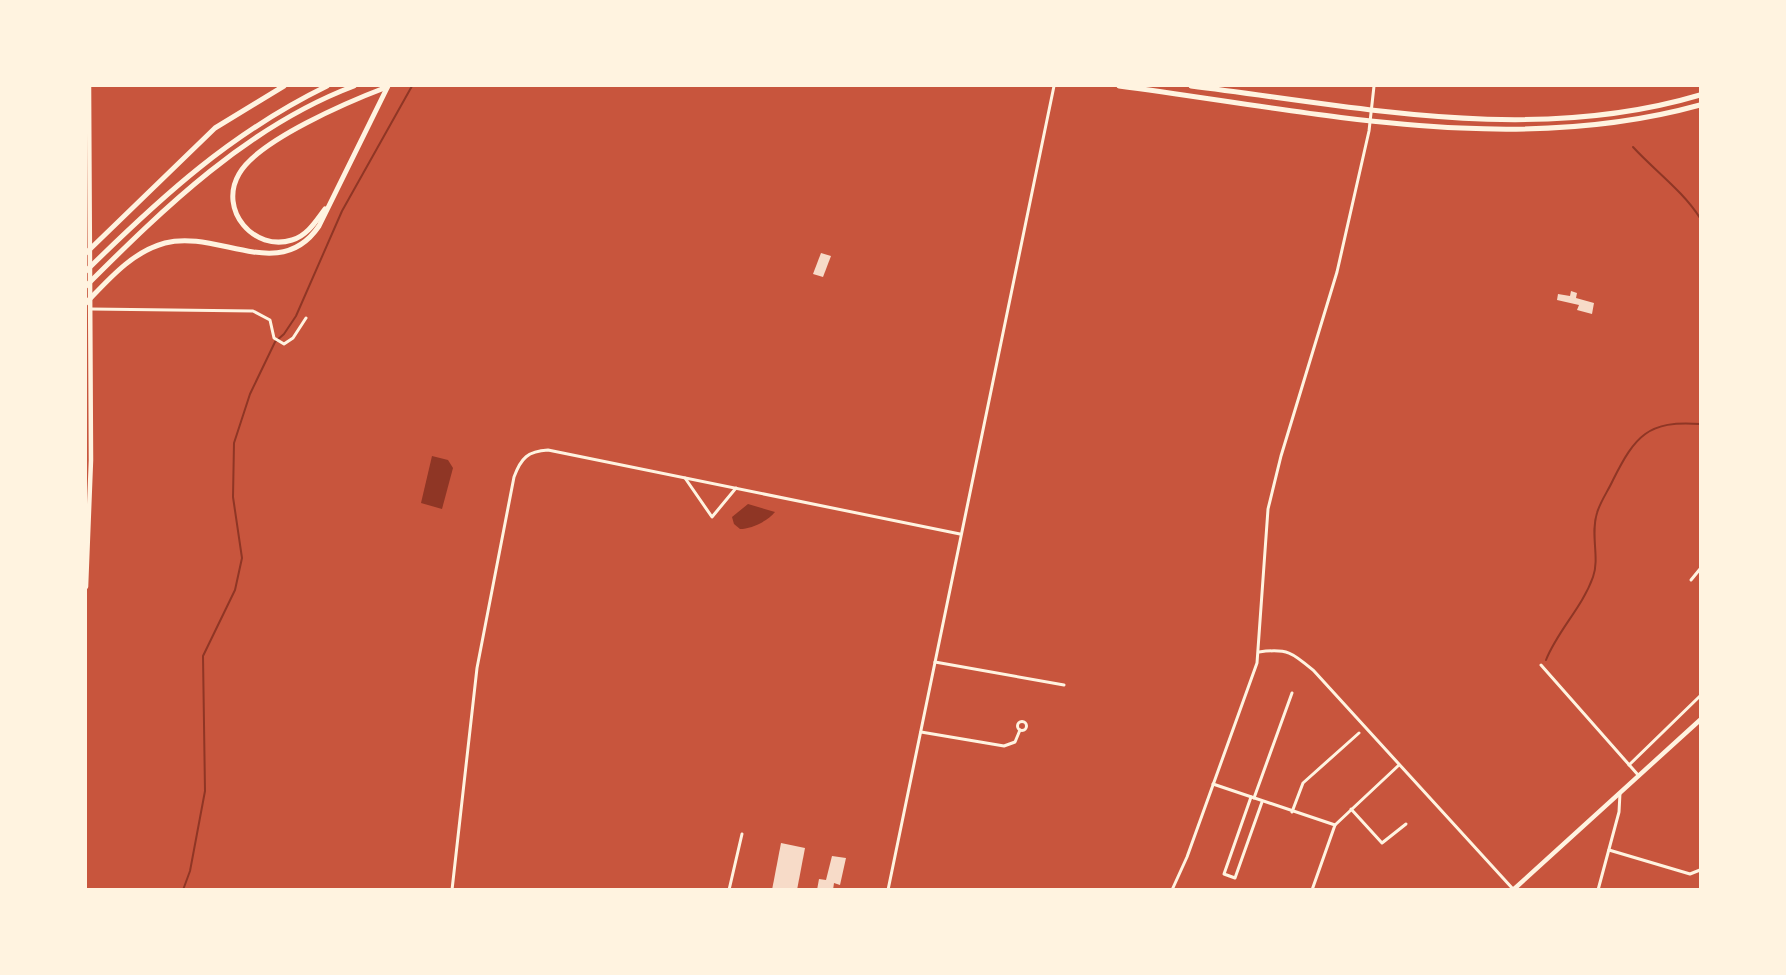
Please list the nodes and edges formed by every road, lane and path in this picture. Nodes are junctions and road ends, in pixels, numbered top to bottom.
1 (89, 86) edge
2 (284, 86) edge
3 (327, 86) edge
4 (354, 86) edge
5 (389, 86) edge
6 (1054, 86) edge
7 (1119, 86) edge
8 (1191, 86) edge
9 (1374, 86) edge
10 (1701, 94) edge
11 (1701, 105) edge
12 (332, 201) junction
13 (86, 254) edge
14 (86, 271) edge
15 (86, 286) edge
16 (86, 303) edge
17 (89, 309) junction
18 (306, 318) dead end
19 (685, 478) junction
20 (736, 488) junction
21 (960, 534) junction
22 (1701, 569) edge
23 (1691, 580) dead end
24 (86, 588) edge
25 (1259, 652) junction
26 (935, 662) junction
27 (1541, 665) dead end
28 (1064, 685) dead end
29 (1292, 693) dead end
30 (1701, 696) edge
31 (1701, 720) edge
32 (1020, 730) dead end
33 (921, 732) junction
34 (1359, 733) dead end
35 (1400, 765) junction
36 (1629, 765) junction
37 (1639, 776) junction
38 (1213, 784) junction
39 (1620, 792) junction
40 (1253, 797) junction
41 (1262, 802) junction
42 (1351, 809) junction
43 (1292, 812) junction
44 (1406, 824) dead end
45 (1335, 825) junction
46 (742, 834) dead end
47 (1609, 850) junction
48 (1701, 870) edge
49 (1513, 889) edge
50 (452, 890) edge
51 (729, 890) edge
52 (888, 890) edge
53 (1172, 890) edge
54 (1312, 890) edge
55 (1598, 890) edge

1 - 17 main road
2 - 13 highway
3 - 14 highway
4 - 15 highway
5 - 12 highway
5 - 12 highway
6 - 21 street
7 - 11 highway
8 - 10 highway
9 - 25 street
12 - 16 highway
17 - 18 street
17 - 24 main road
19 - 20 street
19 - 20 street
19 - 50 street
20 - 21 street
21 - 26 street
22 - 23 street
25 - 35 street
25 - 38 street
26 - 28 street
26 - 33 street
27 - 36 street
29 - 40 street
30 - 36 street
31 - 37 main road
32 - 33 street
33 - 52 street
34 - 43 street
35 - 42 street
35 - 49 street
36 - 37 street
37 - 39 main road
38 - 40 street
38 - 53 street
39 - 47 street
39 - 49 main road
40 - 41 street
40 - 41 street
41 - 43 street
42 - 44 street
42 - 45 street
43 - 45 street
45 - 54 street
46 - 51 street
47 - 48 street
47 - 55 street

